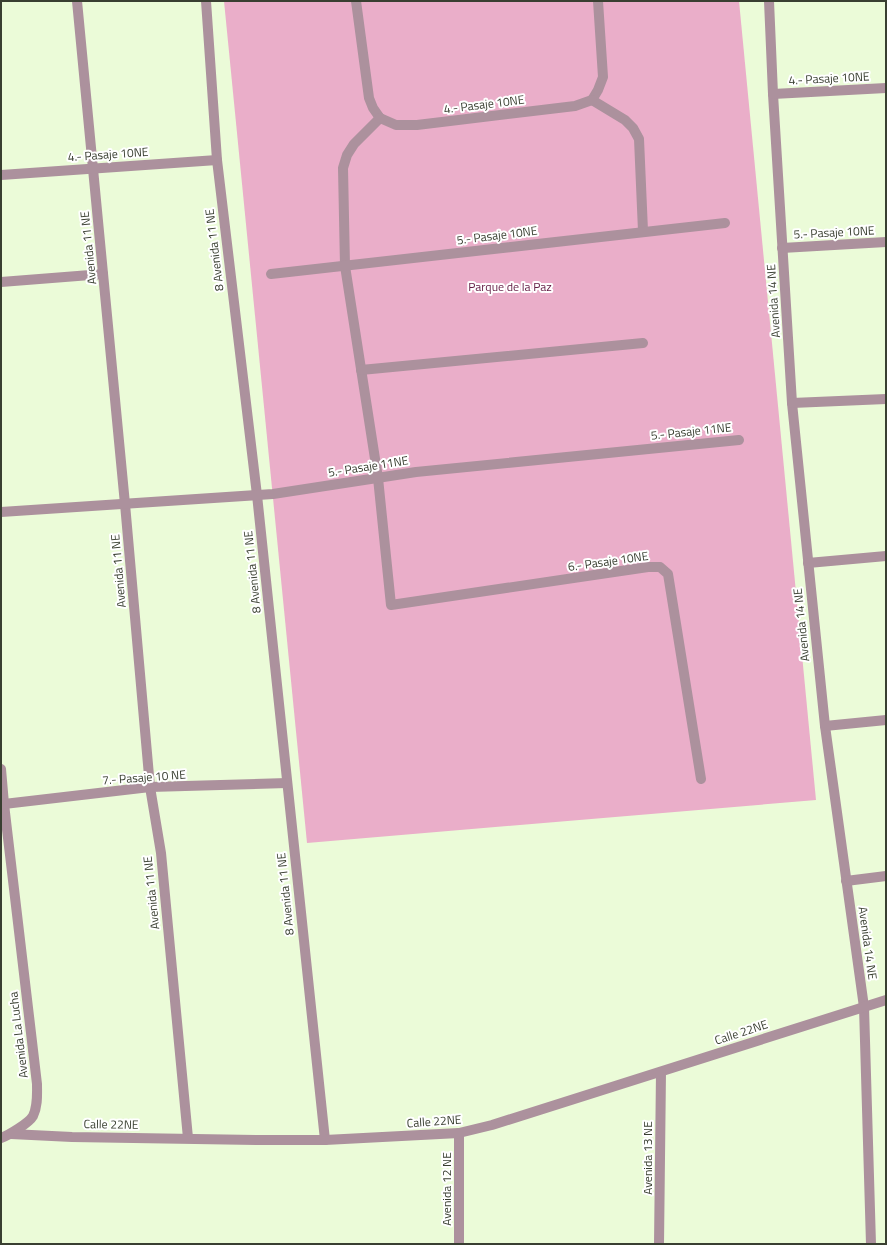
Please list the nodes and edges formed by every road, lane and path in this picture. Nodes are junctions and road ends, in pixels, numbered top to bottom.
1 (77, 1) edge
2 (206, 1) edge
3 (356, 1) edge
4 (598, 1) edge
5 (769, 1) edge
6 (886, 88) edge
7 (773, 94) junction
8 (592, 100) junction
9 (380, 118) junction
10 (217, 160) junction
11 (93, 168) junction
12 (1, 175) edge
13 (725, 223) dead end
14 (643, 231) junction
15 (886, 242) edge
16 (782, 248) junction
17 (345, 266) junction
18 (103, 274) junction
19 (271, 274) dead end
20 (1, 282) edge
21 (644, 343) dead end
22 (361, 370) junction
23 (886, 399) edge
24 (792, 403) junction
25 (739, 440) dead end
26 (378, 478) junction
27 (257, 496) junction
28 (125, 504) junction
29 (1, 512) edge
30 (886, 556) edge
31 (808, 562) junction
32 (886, 720) edge
33 (825, 726) junction
34 (1, 769) edge
35 (701, 779) dead end
36 (287, 783) junction
37 (150, 788) junction
38 (4, 804) junction
39 (886, 876) edge
40 (846, 881) junction
41 (886, 1000) edge
42 (864, 1007) junction
43 (661, 1072) junction
44 (459, 1133) junction
45 (11, 1134) junction
46 (1, 1138) edge
47 (188, 1138) junction
48 (325, 1140) junction
49 (459, 1244) edge
50 (659, 1244) edge
51 (871, 1244) edge

1 - 11 street, Avenida 11 NE
2 - 10 street, 8 Avenida 11 NE
3 - 9 street
4 - 8 street
5 - 7 street, Avenida 14 NE
6 - 7 street, 4.- Pasaje 10NE
7 - 16 street, Avenida 14 NE
8 - 9 street, 4.- Pasaje 10NE
8 - 14 street
9 - 17 street
10 - 11 street, 4.- Pasaje 10NE
10 - 27 street, 8 Avenida 11 NE
11 - 12 street, 4.- Pasaje 10NE
11 - 18 street, Avenida 11 NE
13 - 14 street, 5.- Pasaje 10NE
14 - 17 street, 5.- Pasaje 10NE
15 - 16 street, 5.- Pasaje 10NE
16 - 24 street, Avenida 14 NE
17 - 19 street, 5.- Pasaje 10NE
17 - 22 street
18 - 20 street
18 - 28 street, Avenida 11 NE
21 - 22 street
22 - 26 street
23 - 24 street
24 - 31 street, Avenida 14 NE
25 - 26 street, 5.- Pasaje 11NE
26 - 27 street, 5.- Pasaje 11NE
26 - 35 street, 6.- Pasaje 10NE
27 - 28 street, 5.- Pasaje 11NE
27 - 36 street, 8 Avenida 11 NE
28 - 29 street, 5.- Pasaje 11NE
28 - 37 street, Avenida 11 NE
30 - 31 street
31 - 33 street, Avenida 14 NE
32 - 33 street
33 - 40 street, Avenida 14 NE
34 - 38 street, Avenida La Lucha
36 - 37 street, 7.- Pasaje 10 NE
36 - 48 street, 8 Avenida 11 NE
37 - 38 street, 7.- Pasaje 10 NE
37 - 47 street, Avenida 11 NE
38 - 45 street, Avenida La Lucha
39 - 40 street
40 - 42 street, Avenida 14 NE
41 - 42 street, Calle 22NE
42 - 43 street, Calle 22NE
42 - 51 street, Avenida 14 NE
43 - 44 street, Calle 22NE
43 - 50 street, Avenida 13 NE
44 - 48 street, Calle 22NE
44 - 49 street, Avenida 12 NE
45 - 46 street, Avenida La Lucha
45 - 47 street, Calle 22NE
47 - 48 street, Calle 22NE

